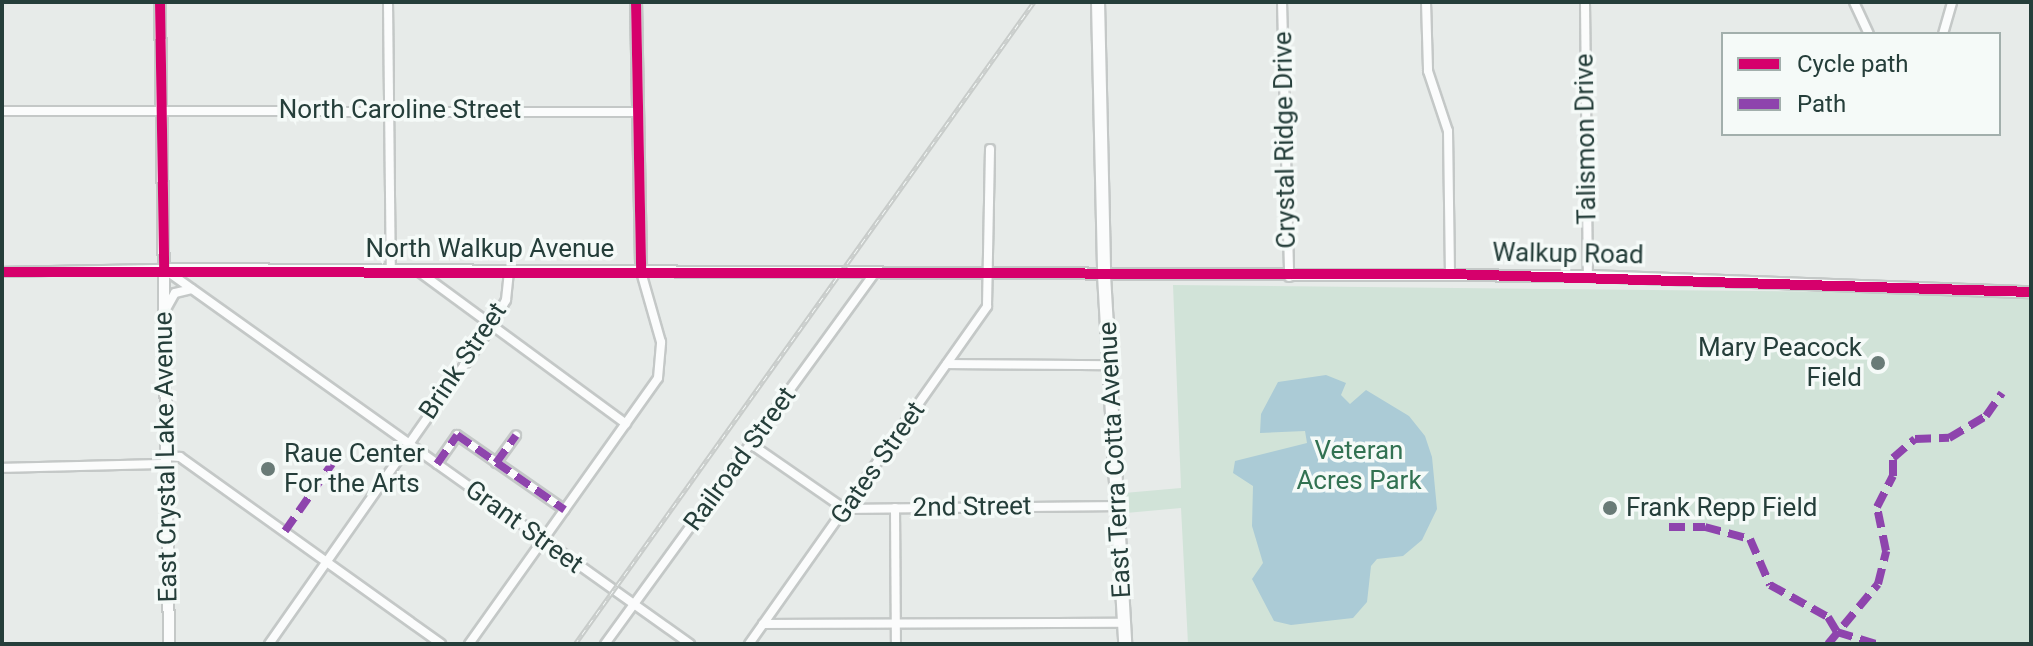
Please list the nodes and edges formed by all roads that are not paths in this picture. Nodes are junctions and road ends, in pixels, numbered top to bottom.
1 (160, 2) edge
2 (388, 2) edge
3 (636, 2) edge
4 (1098, 2) edge
5 (1282, 2) edge
6 (1426, 2) edge
7 (1585, 2) edge
8 (1854, 2) edge
9 (1952, 2) edge
10 (1868, 32) edge
11 (1944, 32) edge
12 (162, 109) junction
13 (389, 109) junction
14 (2, 111) edge
15 (638, 112) junction
16 (990, 149) dead end
17 (164, 269) junction
18 (391, 271) junction
19 (418, 271) junction
20 (2, 272) edge
21 (509, 272) junction
22 (641, 272) junction
23 (874, 274) junction
24 (1450, 274) junction
25 (990, 275) junction
26 (1104, 275) junction
27 (1588, 276) junction
28 (1289, 277) junction
29 (192, 289) junction
30 (2031, 292) edge
31 (165, 313) junction
32 (491, 327) junction
33 (947, 364) junction
34 (1109, 365) junction
35 (626, 424) junction
36 (516, 435) dead end
37 (407, 441) junction
38 (751, 444) junction
39 (166, 460) junction
40 (496, 463) junction
41 (437, 464) junction
42 (2, 468) edge
43 (1118, 506) junction
44 (895, 508) junction
45 (845, 509) junction
46 (565, 510) junction
47 (543, 540) junction
48 (326, 560) junction
49 (634, 605) junction
50 (1124, 623) junction
51 (763, 624) junction
52 (896, 625) junction
53 (169, 644) edge
54 (269, 644) edge
55 (441, 644) edge
56 (469, 644) edge
57 (605, 644) edge
58 (690, 644) edge
59 (749, 644) edge
60 (896, 644) edge
61 (1125, 644) edge

1 - 12 street, East Crystal Lake Avenue
2 - 13 street
3 - 15 street
4 - 26 main road, East Terra Cotta Avenue
5 - 28 street, Crystal Ridge Drive
6 - 24 street
7 - 27 street, Talismon Drive
8 - 10 street
9 - 11 street
12 - 13 street, North Caroline Street
12 - 14 street, North Caroline Street
12 - 17 street, East Crystal Lake Avenue
13 - 15 street, North Caroline Street
13 - 18 street
15 - 22 street
16 - 25 street, Gates Street
17 - 18 street, North Walkup Avenue
17 - 20 street
17 - 29 street, Grant Street
17 - 31 street, East Crystal Lake Avenue
18 - 19 street, North Walkup Avenue
19 - 21 street, North Walkup Avenue
19 - 32 street
21 - 22 street, North Walkup Avenue
21 - 32 street, Brink Street
22 - 23 street, North Walkup Avenue
22 - 35 street
23 - 25 street, North Walkup Avenue
23 - 38 street, Railroad Street
24 - 27 street, Walkup Road
24 - 28 street, Walkup Road
25 - 26 street, North Walkup Avenue
25 - 33 street, Gates Street
26 - 28 street, Walkup Road
26 - 34 main road, East Terra Cotta Avenue
27 - 30 street, Walkup Road
29 - 31 street
29 - 37 street, Grant Street
31 - 39 street, East Crystal Lake Avenue
32 - 35 street
32 - 37 street, Brink Street
33 - 34 street
33 - 45 street, Gates Street
34 - 43 main road, East Terra Cotta Avenue
35 - 46 street
36 - 40 street
37 - 41 street, Grant Street
37 - 48 street, Brink Street
38 - 45 street
38 - 49 street, Railroad Street
39 - 42 street
39 - 48 street
39 - 53 street, East Crystal Lake Avenue
40 - 41 street
40 - 46 street
41 - 47 street, Grant Street
43 - 44 street, 2nd Street
43 - 50 main road, East Terra Cotta Avenue
44 - 45 street, 2nd Street
44 - 52 street
45 - 51 street, Gates Street
46 - 47 street
47 - 49 street, Grant Street
47 - 56 street
48 - 54 street, Brink Street
48 - 55 street
49 - 57 street, Railroad Street
49 - 58 street, Grant Street
50 - 52 street
50 - 61 main road, East Terra Cotta Avenue
51 - 52 street
51 - 59 street, Gates Street
52 - 60 street

